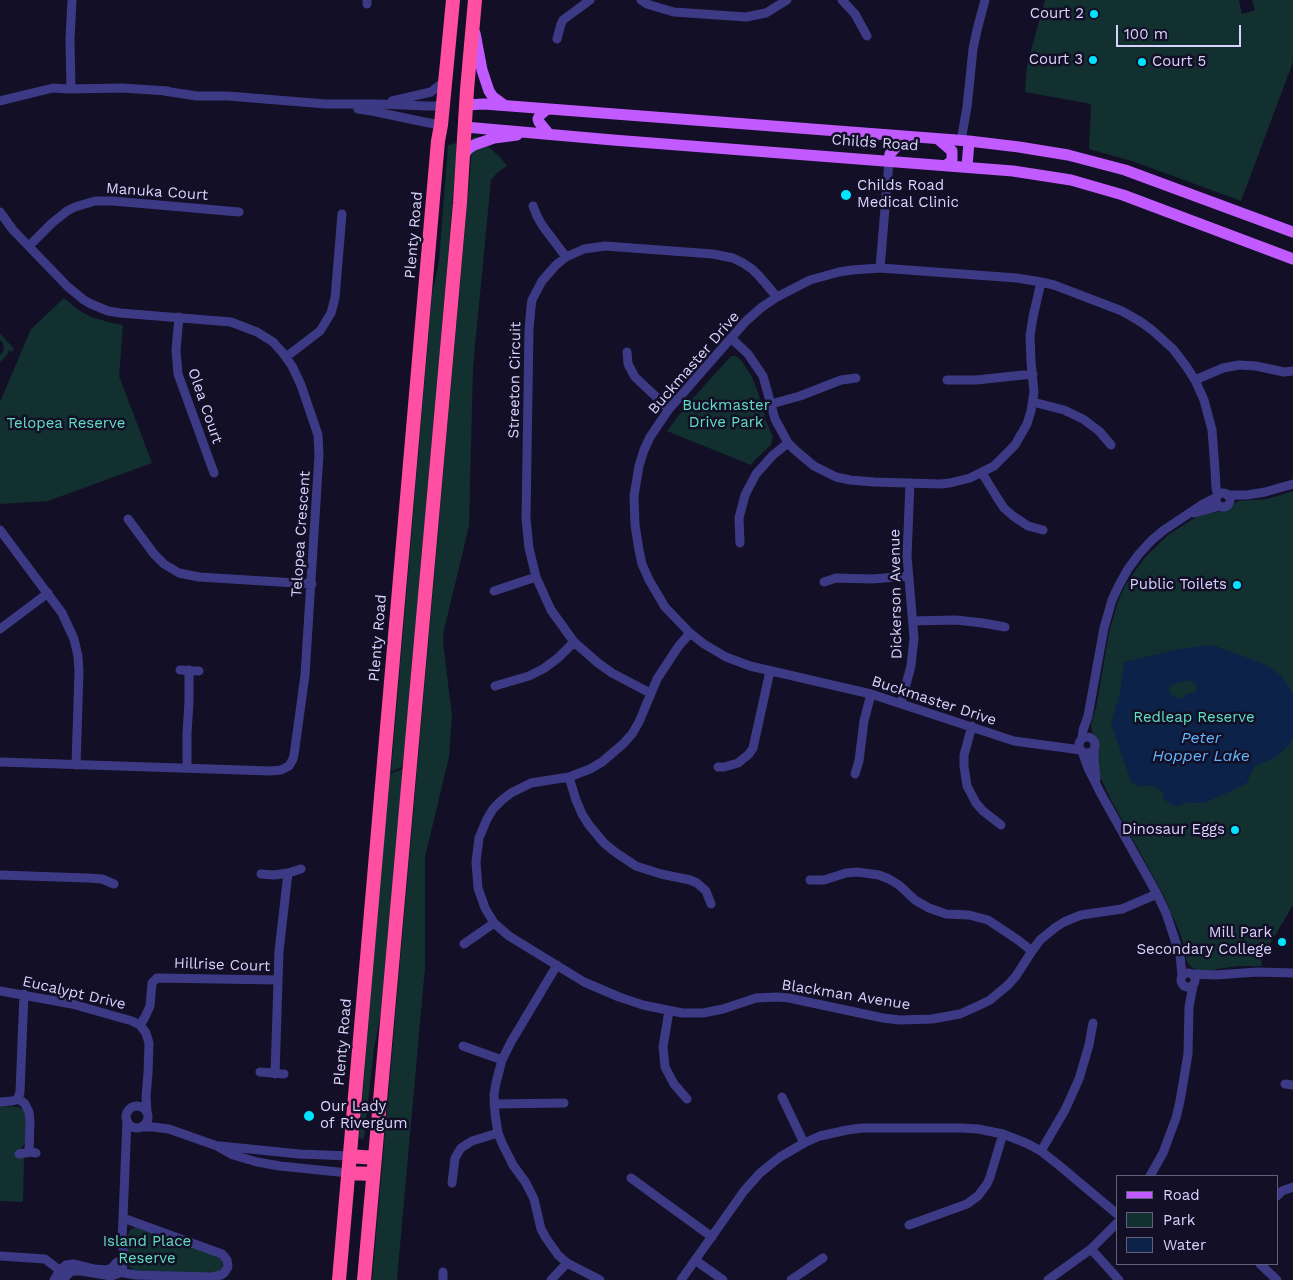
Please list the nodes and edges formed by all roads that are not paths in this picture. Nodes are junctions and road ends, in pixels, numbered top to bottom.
1 (72, 0) edge
2 (453, 0) edge
3 (475, 0) edge
4 (590, 0) edge
5 (640, 0) edge
6 (787, 0) edge
7 (842, 0) edge
8 (985, 0) edge
9 (473, 22) junction
10 (867, 36) dead end
11 (557, 40) dead end
12 (446, 76) junction
13 (72, 89) junction
14 (0, 101) edge
15 (326, 104) junction
16 (380, 104) junction
17 (466, 105) junction
18 (504, 105) junction
19 (443, 106) junction
20 (547, 109) junction
21 (441, 125) junction
22 (464, 126) junction
23 (533, 132) junction
24 (548, 133) junction
25 (912, 137) junction
26 (938, 139) junction
27 (965, 141) junction
28 (463, 156) junction
29 (888, 161) junction
30 (946, 165) junction
31 (963, 167) junction
32 (533, 206) dead end
33 (0, 212) edge
34 (239, 212) dead end
35 (342, 214) dead end
36 (1293, 232) edge
37 (29, 246) junction
38 (566, 257) junction
39 (1293, 259) edge
40 (880, 268) junction
41 (1041, 282) junction
42 (777, 297) junction
43 (179, 317) junction
44 (731, 338) junction
45 (627, 352) dead end
46 (286, 357) junction
47 (1293, 371) edge
48 (1033, 374) junction
49 (856, 378) dead end
50 (947, 380) dead end
51 (1195, 380) junction
52 (1033, 402) junction
53 (771, 404) junction
54 (669, 409) junction
55 (788, 443) junction
56 (1111, 444) dead end
57 (214, 473) dead end
58 (982, 473) junction
59 (910, 483) junction
60 (1293, 484) edge
61 (1223, 497) junction
62 (1189, 514) junction
63 (128, 519) dead end
64 (0, 530) edge
65 (1043, 530) dead end
66 (740, 543) dead end
67 (908, 576) junction
68 (536, 577) junction
69 (824, 582) dead end
70 (312, 584) junction
71 (494, 591) dead end
72 (48, 593) junction
73 (913, 621) junction
74 (1005, 627) dead end
75 (0, 629) edge
76 (690, 633) junction
77 (574, 642) junction
78 (199, 671) dead end
79 (770, 671) junction
80 (495, 686) dead end
81 (650, 693) junction
82 (871, 694) junction
83 (901, 703) junction
84 (1088, 716) junction
85 (972, 726) junction
86 (1092, 738) junction
87 (1081, 745) junction
88 (1094, 750) junction
89 (0, 762) edge
90 (76, 764) junction
91 (718, 767) dead end
92 (187, 768) junction
93 (855, 774) dead end
94 (569, 776) junction
95 (1096, 785) junction
96 (1002, 825) dead end
97 (301, 869) dead end
98 (288, 873) junction
99 (261, 874) dead end
100 (0, 875) edge
101 (810, 880) dead end
102 (114, 884) dead end
103 (1157, 894) junction
104 (711, 904) dead end
105 (494, 922) junction
106 (464, 944) dead end
107 (1032, 951) junction
108 (1180, 955) junction
109 (557, 965) junction
110 (1293, 973) edge
111 (278, 980) junction
112 (1191, 981) junction
113 (0, 991) edge
114 (24, 994) junction
115 (669, 1011) junction
116 (1094, 1023) dead end
117 (140, 1025) junction
118 (463, 1046) dead end
119 (502, 1060) junction
120 (260, 1072) dead end
121 (147, 1083) junction
122 (782, 1097) dead end
123 (18, 1098) junction
124 (686, 1099) dead end
125 (0, 1102) edge
126 (564, 1103) dead end
127 (494, 1104) junction
128 (133, 1108) junction
129 (148, 1114) junction
130 (127, 1120) junction
131 (141, 1128) junction
132 (169, 1130) junction
133 (498, 1133) junction
134 (1003, 1134) junction
135 (804, 1143) junction
136 (217, 1146) junction
137 (125, 1148) junction
138 (1040, 1151) junction
139 (19, 1154) dead end
140 (350, 1156) junction
141 (375, 1158) junction
142 (348, 1172) junction
143 (373, 1174) junction
144 (1153, 1175) edge
145 (631, 1178) dead end
146 (452, 1183) dead end
147 (1293, 1187) edge
148 (1278, 1195) edge
149 (1116, 1213) edge
150 (123, 1218) junction
151 (1116, 1223) edge
152 (909, 1225) dead end
153 (712, 1237) junction
154 (1091, 1249) junction
155 (0, 1256) edge
156 (823, 1258) dead end
157 (695, 1260) junction
158 (567, 1263) junction
159 (1261, 1265) edge
160 (118, 1269) junction
161 (63, 1275) edge
162 (54, 1280) edge
163 (339, 1280) edge
164 (364, 1280) edge
165 (551, 1280) edge
166 (600, 1280) edge
167 (681, 1280) edge
168 (723, 1280) edge
169 (791, 1280) edge
170 (1048, 1280) edge
171 (1119, 1280) edge
172 (1277, 1280) edge

1 - 13 street
2 - 12 highway, Plenty Road
3 - 9 highway
4 - 11 street
5 - 6 street
7 - 10 street
8 - 27 street
9 - 17 highway
9 - 18 main road
12 - 16 street
12 - 19 highway, Plenty Road
13 - 14 street
13 - 15 street
15 - 16 street
15 - 21 street
16 - 19 street
17 - 18 main road, Childs Road
17 - 19 highway, Childs Road
17 - 22 highway
18 - 20 main road, Childs Road
19 - 21 highway, Plenty Road
20 - 24 main road
20 - 25 main road, Childs Road
21 - 22 highway, Childs Road
21 - 140 highway, Plenty Road
22 - 23 main road, Childs Road
22 - 28 highway
23 - 24 main road, Childs Road
23 - 28 main road
24 - 29 main road, Childs Road
25 - 26 main road, Childs Road
25 - 29 main road
26 - 27 main road, Childs Road
26 - 30 main road
27 - 31 main road
27 - 36 main road, Childs Road
28 - 141 highway
29 - 30 main road, Childs Road
29 - 40 street
30 - 31 main road, Childs Road
31 - 39 main road, Childs Road
32 - 38 street
33 - 37 street, Telopea Crescent
34 - 37 street, Manuka Court
35 - 46 street
37 - 43 street, Telopea Crescent
38 - 42 street, Streeton Circuit
38 - 68 street, Streeton Circuit
40 - 41 street, Buckmaster Drive
40 - 42 street, Buckmaster Drive
41 - 48 street
41 - 51 street, Buckmaster Drive
42 - 44 street, Buckmaster Drive
43 - 46 street, Telopea Crescent
43 - 57 street, Olea Court
44 - 53 street
44 - 54 street, Buckmaster Drive
45 - 54 street
46 - 70 street, Telopea Crescent
47 - 51 street
48 - 50 street
48 - 52 street
49 - 53 street
51 - 61 street, Buckmaster Drive
52 - 56 street
52 - 58 street
53 - 55 street
54 - 76 street, Buckmaster Drive
55 - 59 street
55 - 66 street
58 - 59 street
58 - 65 street
59 - 67 street, Dickerson Avenue
60 - 61 street
61 - 62 street
61 - 62 street, Buckmaster Drive
62 - 84 street
63 - 70 street
64 - 72 street
67 - 69 street
67 - 73 street, Dickerson Avenue
68 - 71 street
68 - 77 street, Streeton Circuit
70 - 92 street, Telopea Crescent
72 - 75 street
72 - 90 street
73 - 74 street
73 - 83 street, Dickerson Avenue
76 - 79 street, Buckmaster Drive
76 - 81 street, Blackman Avenue
77 - 80 street
77 - 81 street, Streeton Circuit
78 - 92 street
79 - 82 street, Buckmaster Drive
79 - 91 street
81 - 94 street, Blackman Avenue
82 - 83 street, Buckmaster Drive
82 - 93 street
83 - 85 street, Buckmaster Drive
84 - 86 street
84 - 87 street
85 - 87 street, Buckmaster Drive
85 - 96 street
86 - 87 street
86 - 88 street
87 - 88 street
87 - 95 street
88 - 95 street
89 - 90 street, Telopea Crescent
90 - 92 street, Telopea Crescent
94 - 104 street
94 - 105 street, Blackman Avenue
95 - 103 street
97 - 98 street
98 - 99 street
98 - 111 street, Hillrise Court
100 - 102 street
101 - 107 street
103 - 107 street, Blackman Avenue
103 - 108 street
105 - 106 street
105 - 109 street, Blackman Avenue
107 - 115 street, Blackman Avenue
108 - 112 street
108 - 112 street
109 - 115 street, Blackman Avenue
109 - 119 street
110 - 112 street
111 - 117 street, Hillrise Court
111 - 120 street, Hillrise Court
112 - 144 street
113 - 114 street, Eucalypt Drive
114 - 117 street, Eucalypt Drive
114 - 123 street
115 - 124 street
116 - 138 street
117 - 121 street, Eucalypt Drive
118 - 119 street
119 - 127 street
121 - 128 street, Eucalypt Drive
121 - 129 street, Eucalypt Drive
122 - 135 street
123 - 125 street
123 - 139 street
126 - 127 street
127 - 133 street
128 - 129 street
128 - 130 street
129 - 131 street
129 - 132 street
130 - 131 street
130 - 137 street
131 - 132 street
131 - 137 street
132 - 136 street
133 - 146 street
133 - 158 street
134 - 135 street
134 - 138 street
134 - 152 street
135 - 153 street
136 - 140 street
136 - 142 street
137 - 150 street
138 - 149 street
140 - 141 highway
140 - 142 highway, Plenty Road
141 - 143 highway
142 - 143 highway
142 - 163 highway, Plenty Road
143 - 164 highway
145 - 153 street
147 - 148 street
150 - 160 street
150 - 160 street
151 - 154 street
153 - 157 street
154 - 170 street
154 - 171 street
155 - 161 street
156 - 169 street
157 - 167 street
157 - 168 street
158 - 165 street
158 - 166 street
159 - 172 street
160 - 161 street
161 - 162 street

